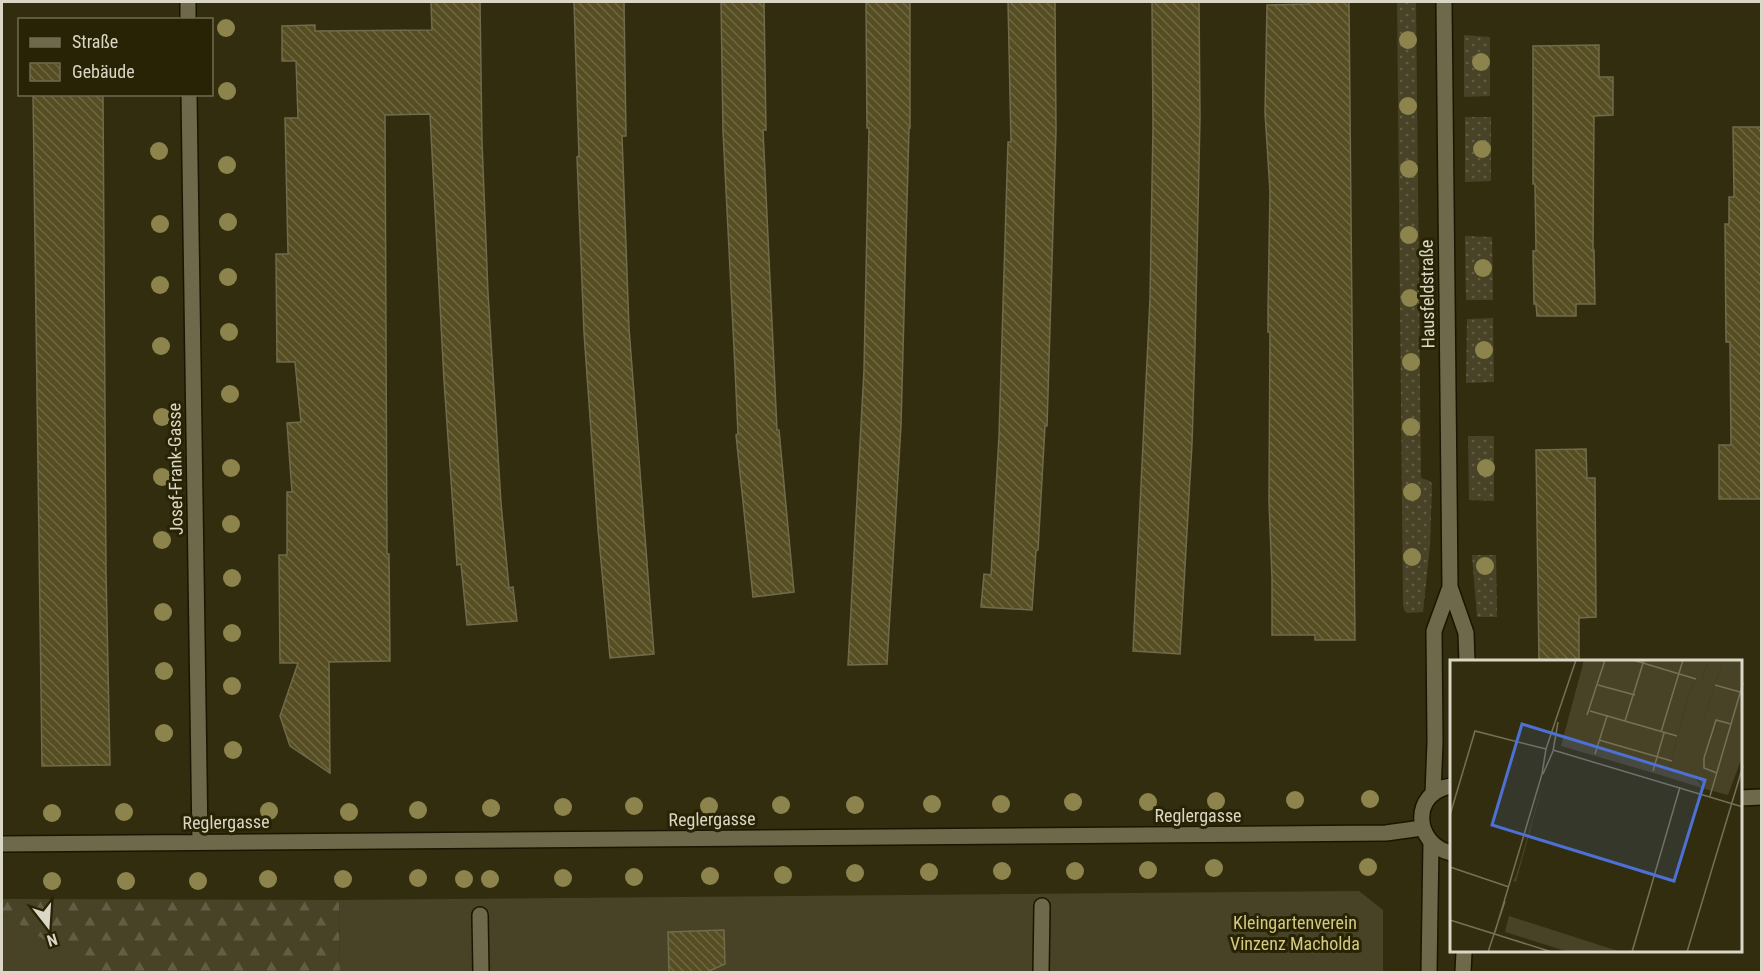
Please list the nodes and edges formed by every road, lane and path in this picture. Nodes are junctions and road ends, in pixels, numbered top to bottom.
1 (188, 2) edge
2 (1444, 2) edge
3 (188, 18) edge
4 (189, 96) edge
5 (1450, 586) junction
6 (1467, 660) edge
7 (1450, 786) edge
8 (1433, 794) junction
9 (1761, 797) edge
10 (1742, 798) edge
11 (1422, 828) junction
12 (200, 842) junction
13 (1431, 843) junction
14 (2, 844) edge
15 (1450, 853) edge
16 (1042, 906) dead end
17 (480, 915) dead end
18 (1464, 953) edge
19 (481, 972) edge
20 (1041, 972) edge
21 (1429, 972) edge
22 (1463, 972) edge

1 - 3 street
2 - 5 street, Hausfeldstraße
4 - 12 street, Josef-Frank-Gasse
5 - 6 street, Hausfeldstraße
5 - 8 street, Hausfeldstraße
7 - 8 street
8 - 11 street, Hausfeldstraße
9 - 10 street
11 - 12 street, Reglergasse
11 - 13 street
12 - 14 street, Reglergasse
13 - 15 street
13 - 21 street
16 - 20 street
17 - 19 street
18 - 22 street

